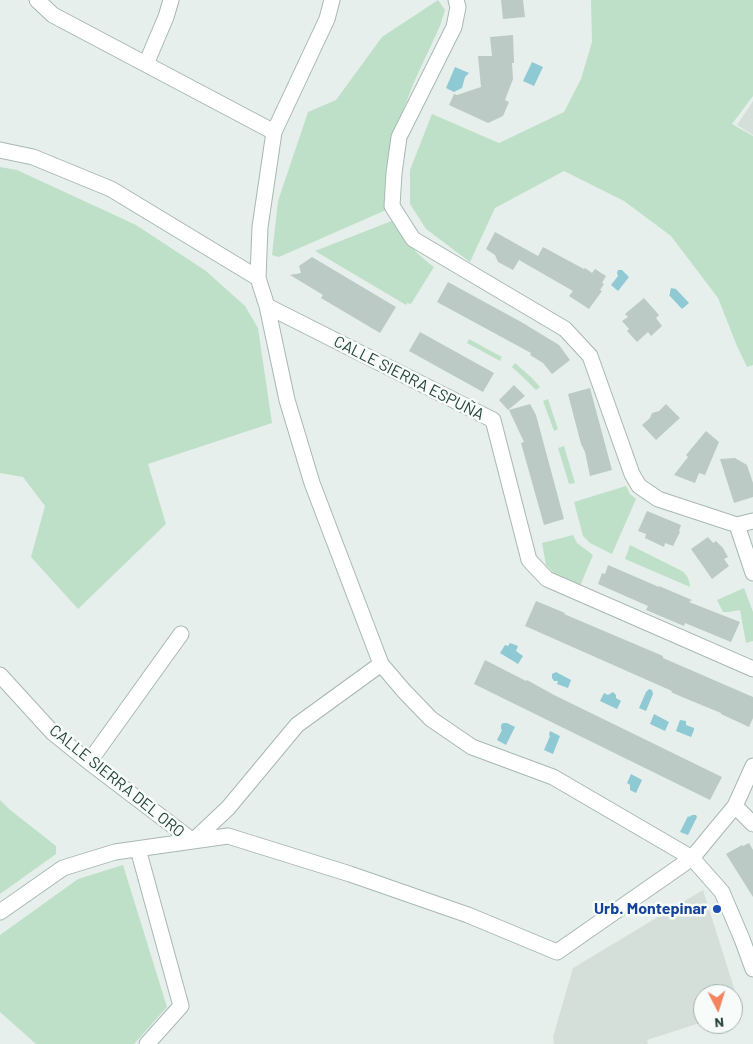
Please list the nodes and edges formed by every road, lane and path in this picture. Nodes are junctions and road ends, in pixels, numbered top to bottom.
1 (37, 0) edge
2 (171, 0) edge
3 (332, 0) edge
4 (456, 0) edge
5 (146, 64) junction
6 (274, 132) junction
7 (0, 150) edge
8 (258, 278) junction
9 (267, 306) junction
10 (753, 521) edge
11 (737, 526) junction
12 (753, 573) edge
13 (181, 634) dead end
14 (382, 664) junction
15 (753, 669) edge
16 (0, 675) edge
17 (89, 762) junction
18 (753, 766) edge
19 (735, 806) junction
20 (753, 824) edge
21 (193, 841) junction
22 (138, 849) junction
23 (692, 858) junction
24 (0, 912) edge
25 (753, 969) edge
26 (147, 1044) edge

1 - 5 street
2 - 5 street
3 - 6 street
4 - 11 street
5 - 6 street
6 - 8 street
7 - 8 street
8 - 9 street
9 - 14 street
9 - 15 street, CALLE SIERRA ESPUÑA
10 - 11 street
11 - 12 street
13 - 17 street
14 - 21 street
14 - 23 street
16 - 17 street, CALLE SIERRA DEL ORO
17 - 21 street, CALLE SIERRA DEL ORO
18 - 19 street
19 - 20 street
19 - 23 street
21 - 22 street
21 - 23 street
22 - 24 street
22 - 26 street
23 - 25 street

